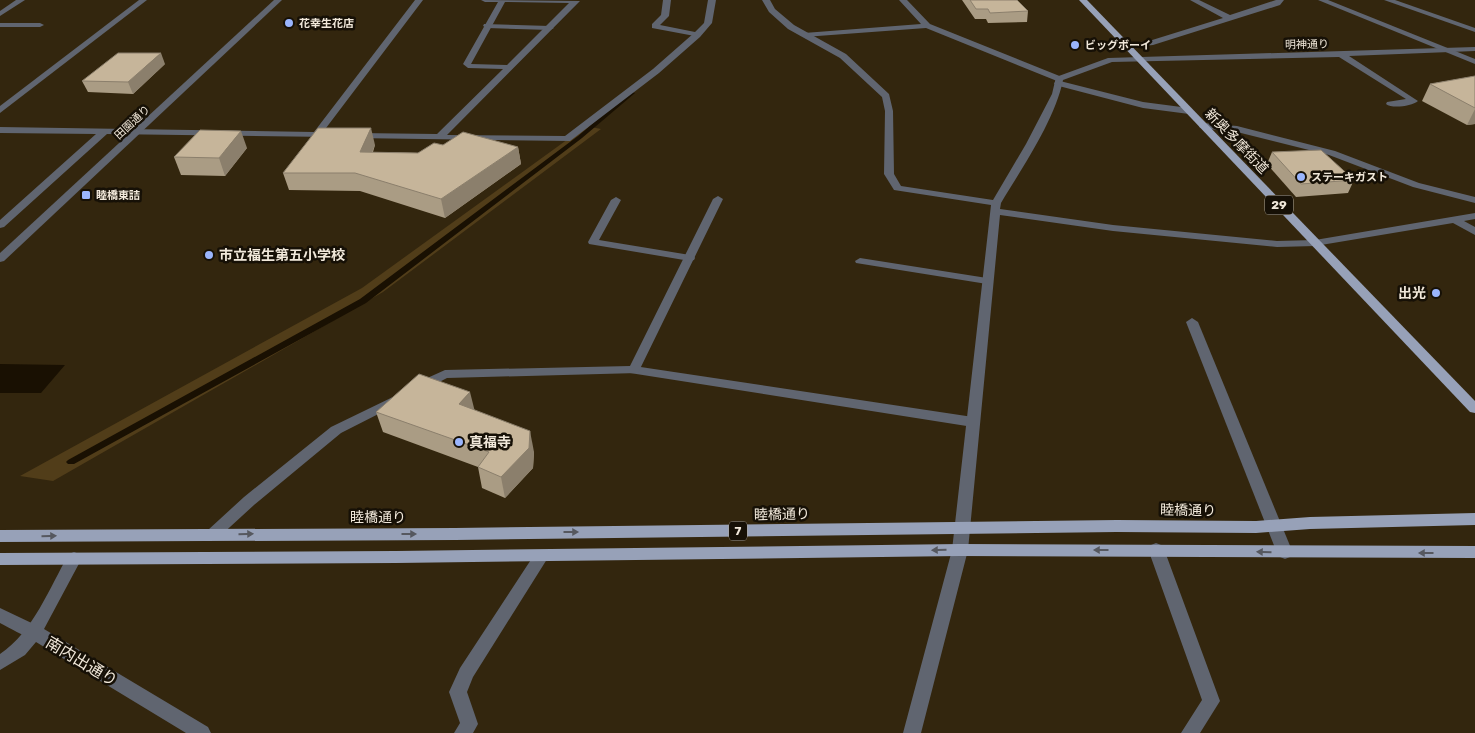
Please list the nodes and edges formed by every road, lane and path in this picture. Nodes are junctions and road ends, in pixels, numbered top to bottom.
1 (21, 0) edge
2 (143, 0) edge
3 (278, 0) edge
4 (419, 0) edge
5 (484, 0) edge
6 (503, 0) edge
7 (667, 0) edge
8 (712, 0) edge
9 (766, 0) edge
10 (902, 0) edge
11 (1083, 0) edge
12 (1194, 0) edge
13 (1280, 0) edge
14 (1322, 0) edge
15 (1388, 0) edge
16 (576, 1) edge
17 (0, 14) edge
18 (1228, 17) junction
19 (0, 25) edge
20 (40, 25) dead end
21 (488, 26) junction
22 (927, 26) junction
23 (550, 28) junction
24 (1475, 30) edge
25 (697, 35) junction
26 (804, 35) junction
27 (1127, 46) junction
28 (1475, 49) edge
29 (1449, 51) junction
30 (1340, 54) junction
31 (1139, 59) junction
32 (1475, 62) edge
33 (508, 68) junction
34 (1058, 81) junction
35 (1390, 104) dead end
36 (0, 110) edge
37 (1189, 111) junction
38 (1203, 126) junction
39 (0, 130) edge
40 (104, 132) junction
41 (136, 133) junction
42 (316, 135) junction
43 (440, 137) junction
44 (718, 199) dead end
45 (616, 200) dead end
46 (1475, 200) edge
47 (996, 207) junction
48 (1475, 216) edge
49 (1454, 219) junction
50 (0, 225) edge
51 (1475, 232) edge
52 (1315, 242) junction
53 (690, 258) junction
54 (0, 259) edge
55 (860, 261) dead end
56 (987, 281) junction
57 (1192, 322) dead end
58 (634, 370) junction
59 (1475, 409) edge
60 (973, 422) junction
61 (1475, 519) edge
62 (1275, 526) junction
63 (963, 528) junction
64 (213, 534) junction
65 (0, 536) edge
66 (1156, 549) junction
67 (960, 550) junction
68 (1475, 552) edge
69 (1285, 553) junction
70 (541, 556) junction
71 (74, 558) junction
72 (0, 559) edge
73 (0, 615) edge
74 (34, 632) junction
75 (0, 663) edge
76 (202, 733) edge
77 (464, 733) edge
78 (912, 733) edge
79 (1190, 733) edge

1 - 17 street
2 - 36 street
3 - 41 street, 田園通り
4 - 42 street
5 - 6 street
6 - 16 street
6 - 21 street
7 - 25 street
8 - 25 street
9 - 26 street
10 - 22 street
11 - 27 main road, 新奥多摩街道 / 29
12 - 18 street
13 - 18 street
14 - 29 street
15 - 24 street
16 - 23 street
18 - 27 street
19 - 20 street
21 - 23 street
21 - 33 street
22 - 26 street
22 - 34 street
23 - 33 street
25 - 43 street
26 - 47 street
27 - 31 main road, 新奥多摩街道 / 29
28 - 29 street, 明神通り
29 - 30 street, 明神通り
29 - 32 street
30 - 31 street, 明神通り
30 - 35 street
31 - 34 street, 明神通り
31 - 37 main road, 新奥多摩街道 / 29
33 - 43 street
34 - 37 street
34 - 47 street
37 - 38 main road, 新奥多摩街道 / 29
38 - 46 street
38 - 52 main road, 新奥多摩街道 / 29
39 - 40 street
40 - 41 street
40 - 50 street
41 - 42 street
41 - 54 street, 田園通り
42 - 43 street
44 - 53 street
45 - 53 street
47 - 52 street
47 - 56 street
48 - 49 street
49 - 51 street
49 - 52 street
52 - 59 main road, 新奥多摩街道 / 29
53 - 58 street
55 - 56 street
56 - 60 street
57 - 62 street
58 - 60 street
58 - 64 street
60 - 63 street
61 - 62 main road, 睦橋通り / 7
62 - 63 main road, 睦橋通り / 7
62 - 69 street
64 -> 63 main road, 睦橋通り / 7
63 - 67 street
65 -> 64 main road, 睦橋通り / 7
66 -> 67 main road, 7
69 -> 66 main road, 7
66 - 79 street
67 -> 70 main road, 7
67 - 78 street
68 -> 69 main road, 7
70 - 71 main road, 7
70 - 77 street
71 - 72 main road, 7
71 - 74 street, 南内出通り
73 - 74 street
74 - 75 street
74 - 76 street, 南内出通り

